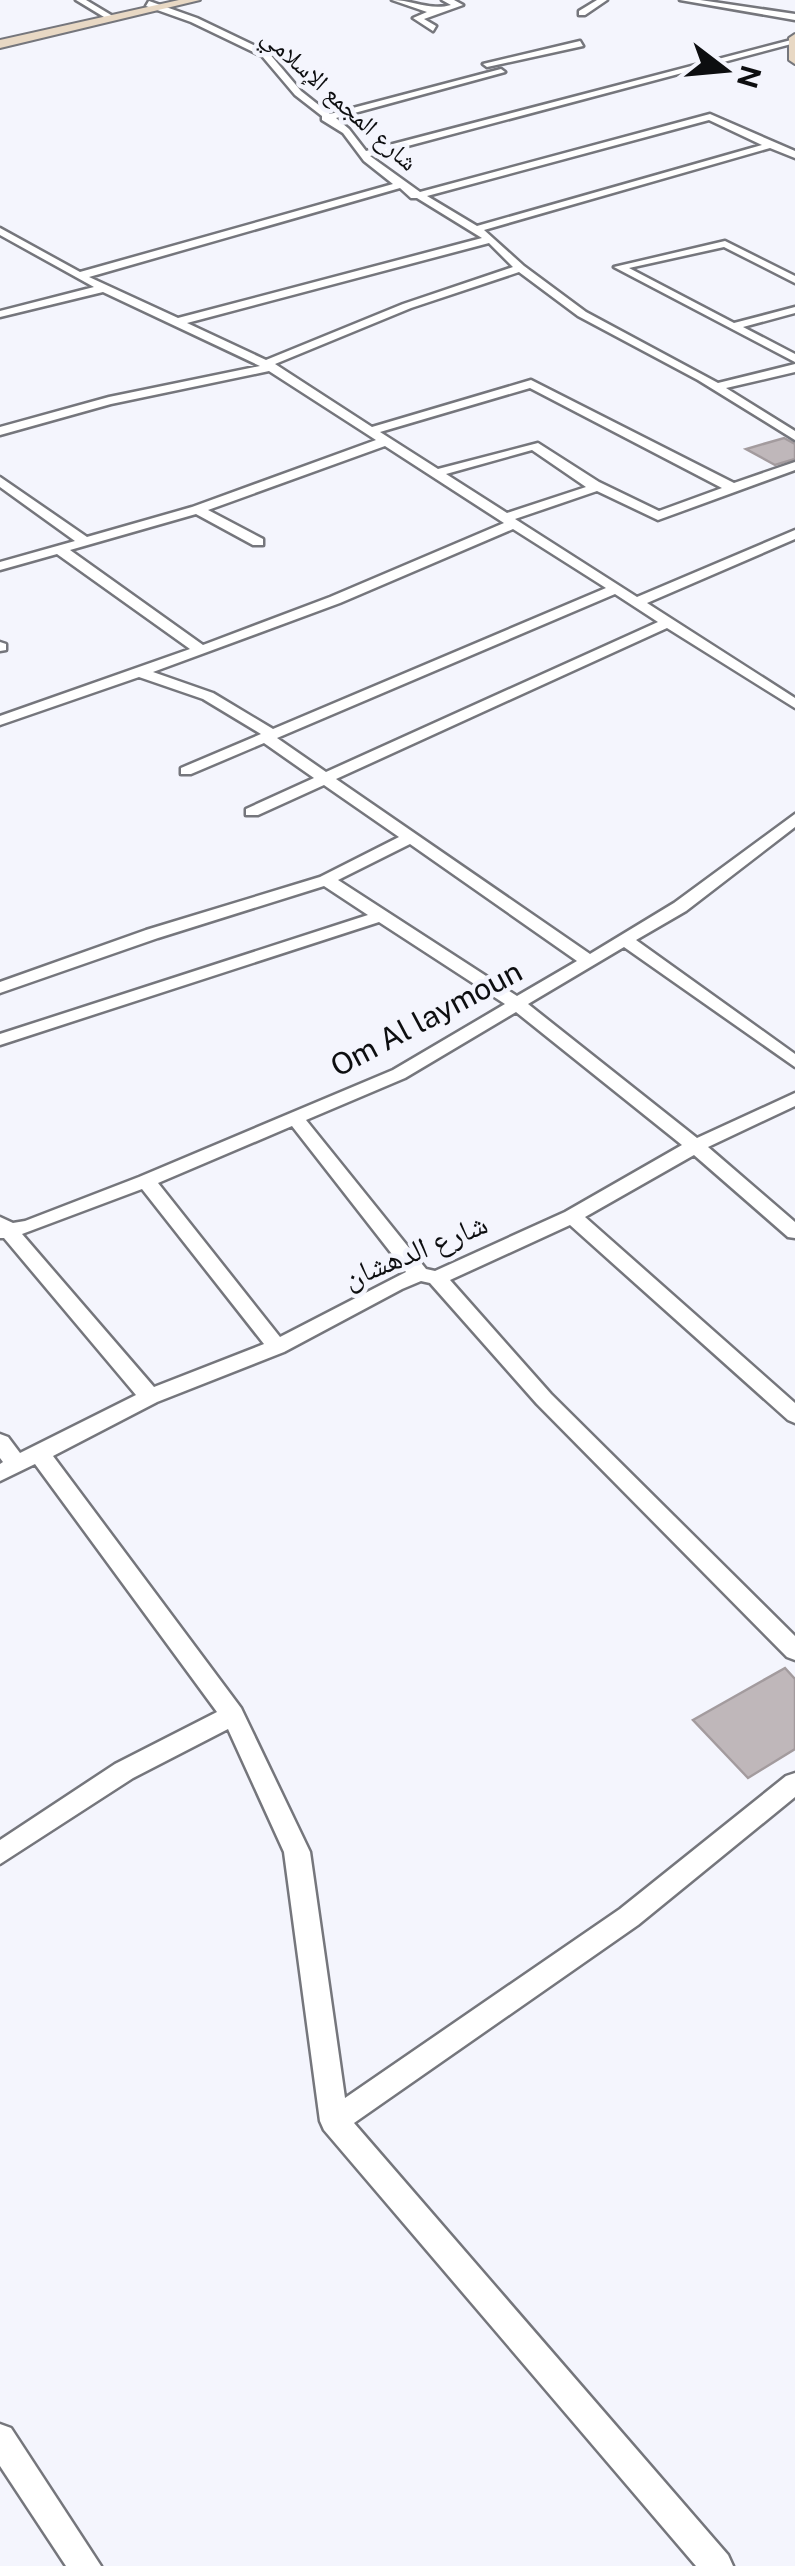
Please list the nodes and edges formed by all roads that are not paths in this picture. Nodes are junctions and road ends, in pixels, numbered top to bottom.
1 (80, 0) edge
2 (194, 0) edge
3 (396, 0) edge
4 (446, 0) edge
5 (604, 0) edge
6 (684, 0) edge
7 (158, 4) edge
8 (436, 12) junction
9 (582, 14) dead end
10 (108, 15) junction
11 (795, 17) edge
12 (432, 28) dead end
13 (0, 36) edge
14 (795, 39) edge
15 (0, 44) edge
16 (580, 44) dead end
17 (795, 60) edge
18 (325, 118) junction
19 (771, 145) junction
20 (365, 154) junction
21 (795, 155) edge
22 (399, 184) junction
23 (415, 196) junction
24 (0, 230) edge
25 (474, 230) junction
26 (491, 239) junction
27 (520, 268) junction
28 (79, 276) junction
29 (795, 280) edge
30 (106, 288) junction
31 (795, 310) edge
32 (0, 314) edge
33 (177, 322) junction
34 (732, 327) junction
35 (795, 359) edge
36 (268, 365) junction
37 (795, 368) edge
38 (715, 387) junction
39 (0, 431) edge
40 (370, 431) junction
41 (795, 436) edge
42 (386, 440) junction
43 (795, 466) edge
44 (437, 473) junction
45 (0, 481) edge
46 (594, 485) junction
47 (733, 488) junction
48 (197, 510) junction
49 (508, 521) junction
50 (795, 534) edge
51 (84, 541) junction
52 (258, 542) dead end
53 (59, 549) junction
54 (0, 566) edge
55 (614, 590) junction
56 (634, 603) junction
57 (668, 623) junction
58 (201, 650) junction
59 (137, 672) junction
60 (790, 695) edge
61 (0, 720) edge
62 (269, 736) junction
63 (186, 770) dead end
64 (325, 778) junction
65 (252, 812) dead end
66 (795, 819) edge
67 (408, 839) junction
68 (326, 880) junction
69 (381, 916) junction
70 (625, 940) junction
71 (589, 961) junction
72 (0, 988) edge
73 (517, 1004) junction
74 (0, 1040) edge
75 (795, 1062) edge
76 (795, 1099) edge
77 (296, 1118) junction
78 (695, 1146) junction
79 (146, 1181) junction
80 (572, 1216) junction
81 (3, 1228) edge
82 (795, 1232) edge
83 (428, 1276) junction
84 (277, 1346) junction
85 (150, 1397) junction
86 (795, 1415) edge
87 (0, 1442) edge
88 (18, 1463) edge
89 (795, 1651) edge
90 (233, 1715) junction
91 (795, 1783) edge
92 (0, 1853) edge
93 (334, 2121) junction
94 (0, 2439) edge
95 (85, 2566) edge
96 (716, 2566) edge

1 - 10 street
2 - 7 main road
3 - 8 street
4 - 8 street
5 - 9 street
6 - 11 street
7 - 10 main road
7 - 18 street, شارع المجمع الإسلامي
8 - 12 street
10 - 13 main road
10 - 15 main road
14 - 17 main road
14 - 20 street
16 - 18 street
18 - 20 street, شارع المجمع الإسلامي
19 - 21 street
19 - 23 street
19 - 25 street
20 - 22 street, شارع المجمع الإسلامي
22 - 23 street, شارع المجمع الإسلامي
22 - 28 street
23 - 25 street, شارع المجمع الإسلامي
24 - 28 street
25 - 26 street, شارع المجمع الإسلامي
26 - 27 street, شارع المجمع الإسلامي
26 - 33 street
27 - 36 street
27 - 38 street, شارع المجمع الإسلامي
28 - 30 street
29 - 34 street
30 - 32 street
30 - 33 street
31 - 34 street
33 - 36 street
34 - 35 street
36 - 39 street
36 - 40 street
37 - 38 street
38 - 41 street, شارع المجمع الإسلامي
40 - 42 street
40 - 47 street
42 - 44 street
42 - 48 street
43 - 47 street
44 - 46 street
44 - 49 street
45 - 51 street
46 - 47 street
46 - 49 street
48 - 51 street
48 - 52 street
49 - 55 street
49 - 58 street
50 - 56 street
51 - 53 street
53 - 54 street
53 - 58 street
55 - 56 street
55 - 62 street
56 - 57 street
57 - 60 street
57 - 64 street
58 - 59 street
59 - 61 street
59 - 62 street
62 - 63 street
62 - 64 street
64 - 65 street
64 - 67 street
66 - 70 street, Om Al laymoun
67 - 68 street
67 - 71 street
68 - 69 street
68 - 72 street
69 - 73 street
69 - 74 street
70 - 71 street, Om Al laymoun
70 - 75 street
71 - 73 street, Om Al laymoun
73 - 77 street, Om Al laymoun
73 - 78 street
76 - 78 street, شارع الدهشان
77 - 79 street, Om Al laymoun
77 - 83 street
78 - 80 street, شارع الدهشان
78 - 82 street
79 - 81 street, Om Al laymoun
79 - 84 street
80 - 83 street, شارع الدهشان
80 - 86 street
81 - 85 street
83 - 84 street, شارع الدهشان
83 - 89 street
84 - 85 street, شارع الدهشان
85 - 88 street, شارع الدهشان
87 - 88 street
88 - 90 street
90 - 92 street
90 - 93 street
91 - 93 street
93 - 96 street
94 - 95 street

